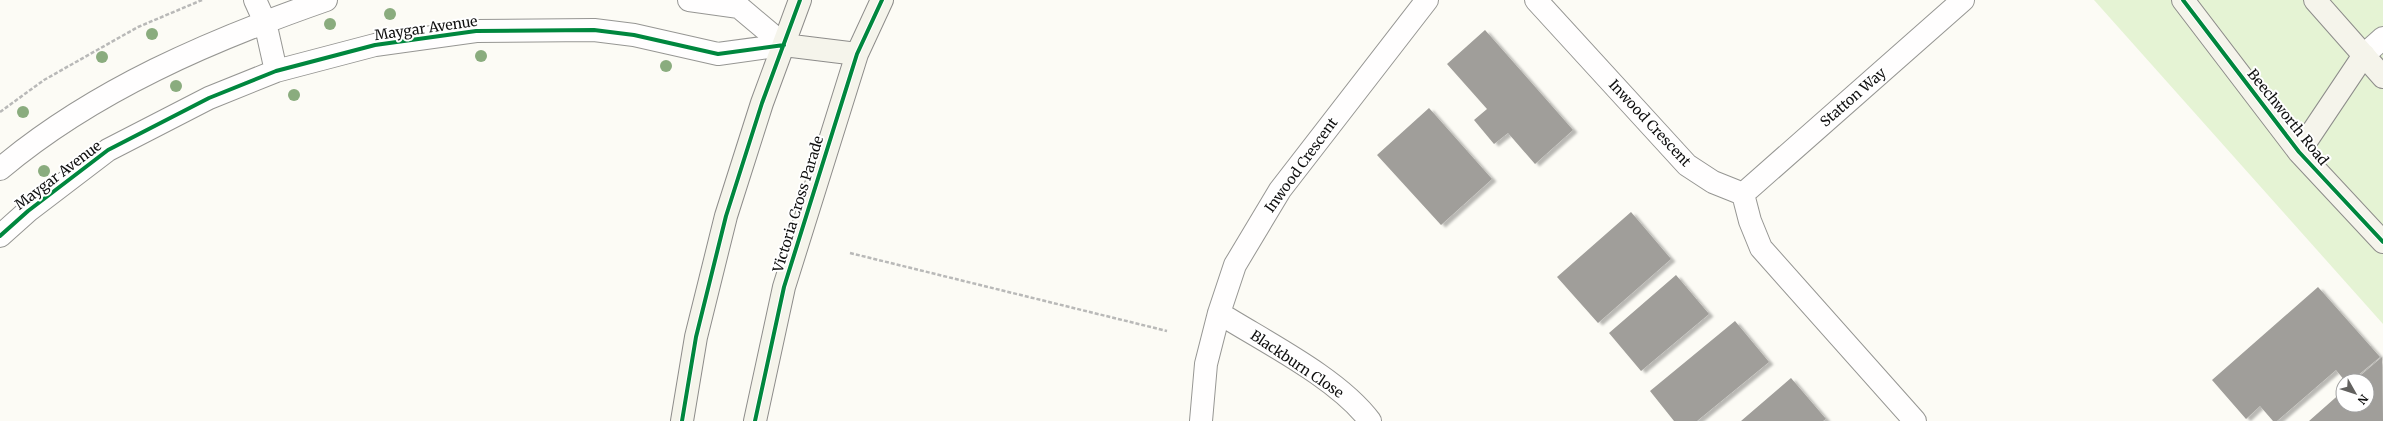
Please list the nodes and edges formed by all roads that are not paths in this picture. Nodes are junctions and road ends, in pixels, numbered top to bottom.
1 (255, 0) edge
2 (326, 0) edge
3 (689, 0) edge
4 (800, 0) edge
5 (882, 0) edge
6 (1427, 0) edge
7 (1536, 0) edge
8 (1963, 0) edge
9 (2183, 0) edge
10 (2315, 0) edge
11 (264, 22) junction
12 (2383, 38) edge
13 (784, 45) junction
14 (857, 54) junction
15 (2364, 55) junction
16 (276, 71) junction
17 (2383, 77) edge
18 (2299, 152) junction
19 (0, 169) edge
20 (1743, 194) junction
21 (0, 236) edge
22 (2383, 242) edge
23 (1219, 313) junction
24 (682, 421) edge
25 (755, 421) edge
26 (1201, 421) edge
27 (1370, 421) edge
28 (1915, 421) edge

1 - 11 street
2 - 11 street
3 - 13 street
4 - 13 main road
5 - 14 main road, Victoria Cross Parade
6 - 23 street, Inwood Crescent
7 - 20 street, Inwood Crescent
8 - 20 street, Statton Way
9 - 18 main road, Beechworth Road
10 - 15 main road
11 - 16 street
11 - 19 street
12 - 15 street
13 - 14 main road
13 - 16 street, Maygar Avenue
13 - 24 main road
14 - 25 main road, Victoria Cross Parade
15 - 17 main road
15 - 18 main road
16 - 21 street, Maygar Avenue
18 - 22 main road, Beechworth Road
20 - 28 street
23 - 26 street, Inwood Crescent
23 - 27 street, Blackburn Close

